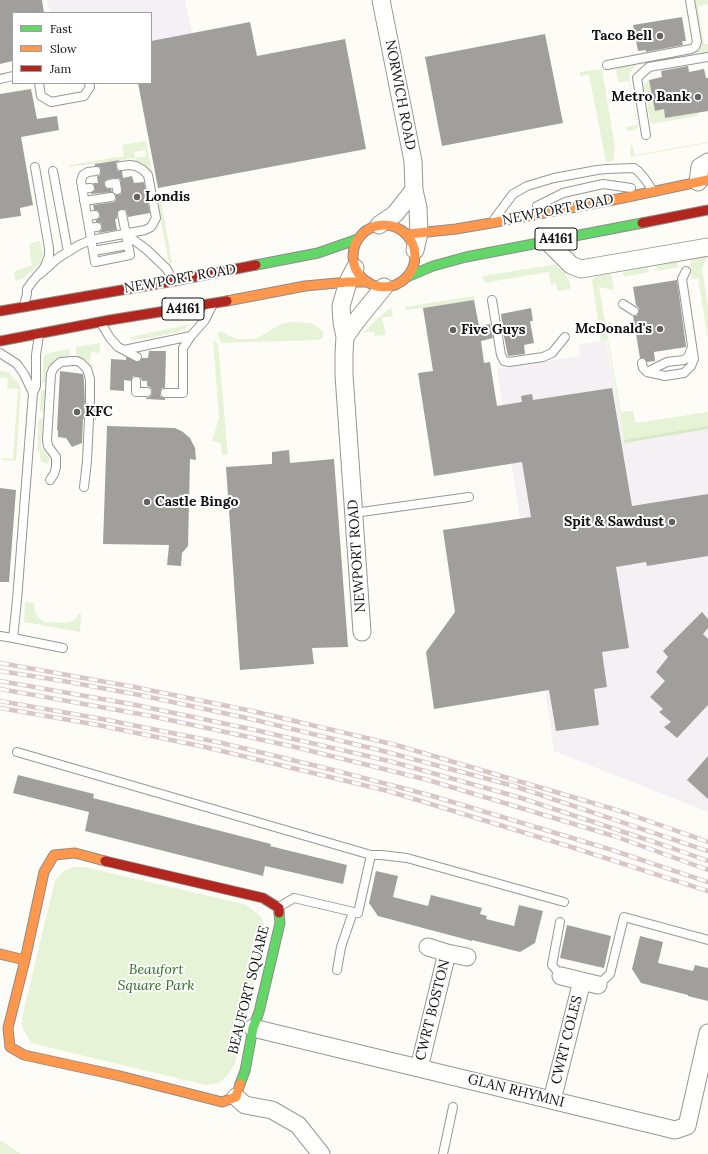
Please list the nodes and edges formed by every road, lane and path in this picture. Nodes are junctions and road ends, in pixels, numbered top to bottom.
1 (380, 0) edge
2 (690, 0) edge
3 (708, 57) edge
4 (607, 65) dead end
5 (12, 76) edge
6 (0, 79) edge
7 (39, 84) edge
8 (89, 84) edge
9 (646, 135) dead end
10 (708, 162) edge
11 (121, 166) dead end
12 (35, 167) dead end
13 (96, 170) dead end
14 (53, 171) dead end
15 (703, 181) edge
16 (414, 190) junction
17 (653, 192) junction
18 (111, 197) dead end
19 (84, 201) junction
20 (708, 210) edge
21 (122, 214) dead end
22 (507, 220) junction
23 (491, 223) junction
24 (379, 225) junction
25 (126, 234) junction
26 (413, 234) junction
27 (358, 239) junction
28 (91, 240) junction
29 (547, 240) junction
30 (128, 245) junction
31 (708, 247) edge
32 (415, 250) joint
33 (93, 251) junction
34 (68, 252) junction
35 (686, 271) dead end
36 (40, 274) junction
37 (352, 275) junction
38 (407, 277) junction
39 (174, 281) junction
40 (376, 285) junction
41 (492, 300) dead end
42 (213, 304) junction
43 (623, 304) dead end
44 (23, 307) junction
45 (0, 311) edge
46 (634, 311) dead end
47 (100, 322) junction
48 (39, 334) junction
49 (191, 336) junction
50 (345, 337) junction
51 (566, 337) dead end
52 (0, 341) edge
53 (692, 346) junction
54 (124, 350) junction
55 (0, 353) edge
56 (137, 357) dead end
57 (642, 363) dead end
58 (647, 372) junction
59 (136, 381) dead end
60 (147, 392) dead end
61 (33, 393) junction
62 (165, 393) dead end
63 (90, 404) dead end
64 (89, 419) dead end
65 (50, 480) dead end
66 (84, 487) dead end
67 (469, 497) dead end
68 (354, 513) junction
69 (362, 632) dead end
70 (0, 636) edge
71 (13, 638) junction
72 (64, 648) dead end
73 (17, 752) dead end
74 (371, 856) junction
75 (564, 902) dead end
76 (279, 908) junction
77 (353, 912) junction
78 (560, 922) dead end
79 (708, 940) edge
80 (428, 947) dead end
81 (447, 953) junction
82 (0, 954) edge
83 (467, 957) dead end
84 (25, 960) junction
85 (337, 970) dead end
86 (561, 976) joint
87 (590, 983) junction
88 (253, 1028) junction
89 (708, 1033) edge
90 (5, 1043) edge
91 (419, 1068) junction
92 (236, 1097) junction
93 (552, 1100) junction
94 (453, 1107) dead end
95 (320, 1154) edge
96 (443, 1154) edge

1 - 16 street, NORWICH ROAD
2 - 4 lane
3 - 9 lane
5 - 6 lane
7 - 8 lane
10 - 15 street
11 - 25 lane
12 - 36 lane
13 - 19 lane
14 - 34 lane
15 - 17 main road, NEWPORT ROAD / A4161
16 - 24 street
16 - 26 street, NORWICH ROAD
17 - 22 main road, NEWPORT ROAD / A4161
17 - 22 lane
17 - 23 lane
18 - 19 lane
19 - 28 lane
20 - 29 main road, NEWPORT ROAD / A4161
21 - 25 lane
22 - 23 main road, NEWPORT ROAD / A4161
23 - 26 main road, NEWPORT ROAD / A4161
24 - 26 main road
24 - 27 main road, A4161
25 - 28 lane
25 - 30 lane
25 - 39 lane
26 - 32 street, NORWICH ROAD
27 - 37 main road
27 - 39 main road, NEWPORT ROAD / A4161
28 - 33 lane
28 - 34 lane
29 - 31 street
29 - 38 main road, NEWPORT ROAD / A4161
30 - 33 lane
30 - 33 lane
32 - 38 main road
34 - 36 lane
35 - 53 lane
36 - 44 lane
37 - 40 main road, NEWPORT ROAD / A4161
37 - 40 main road
37 - 42 main road, NEWPORT ROAD / A4161
37 - 50 street, NEWPORT ROAD
38 - 40 main road, A4161
39 - 44 main road, NEWPORT ROAD / A4161
40 - 50 street
41 - 51 lane
42 - 47 main road, NEWPORT ROAD / A4161
42 - 49 lane
43 - 46 lane
44 - 45 main road, NEWPORT ROAD / A4161
47 - 48 main road, NEWPORT ROAD / A4161
47 - 54 lane
48 - 52 main road, NEWPORT ROAD / A4161
48 - 61 lane
49 - 54 lane
49 - 62 lane
50 - 68 street, NEWPORT ROAD
53 - 58 lane
53 - 58 lane
54 - 56 lane
55 - 61 lane
57 - 58 lane
59 - 60 lane
61 - 71 lane
63 - 65 lane
64 - 66 lane
67 - 68 lane
68 - 69 street, NEWPORT ROAD
70 - 71 lane
71 - 72 lane
73 - 74 lane
74 - 75 lane
74 - 77 lane
76 - 77 lane
76 - 84 main road
76 - 88 main road, BEAUFORT SQUARE
77 - 85 lane
78 - 86 lane
79 - 87 lane
80 - 81 street, CWRT BOSTON
81 - 83 street, CWRT BOSTON
81 - 91 street, CWRT BOSTON
82 - 84 main road
84 - 90 main road
86 - 87 street, CWRT COLES
87 - 93 street, CWRT COLES
88 - 91 street, GLAN RHYMNI
88 - 92 main road, BEAUFORT SQUARE
89 - 93 street, GLAN RHYMNI
90 - 92 main road
91 - 93 street, GLAN RHYMNI
92 - 95 street
94 - 96 lane

